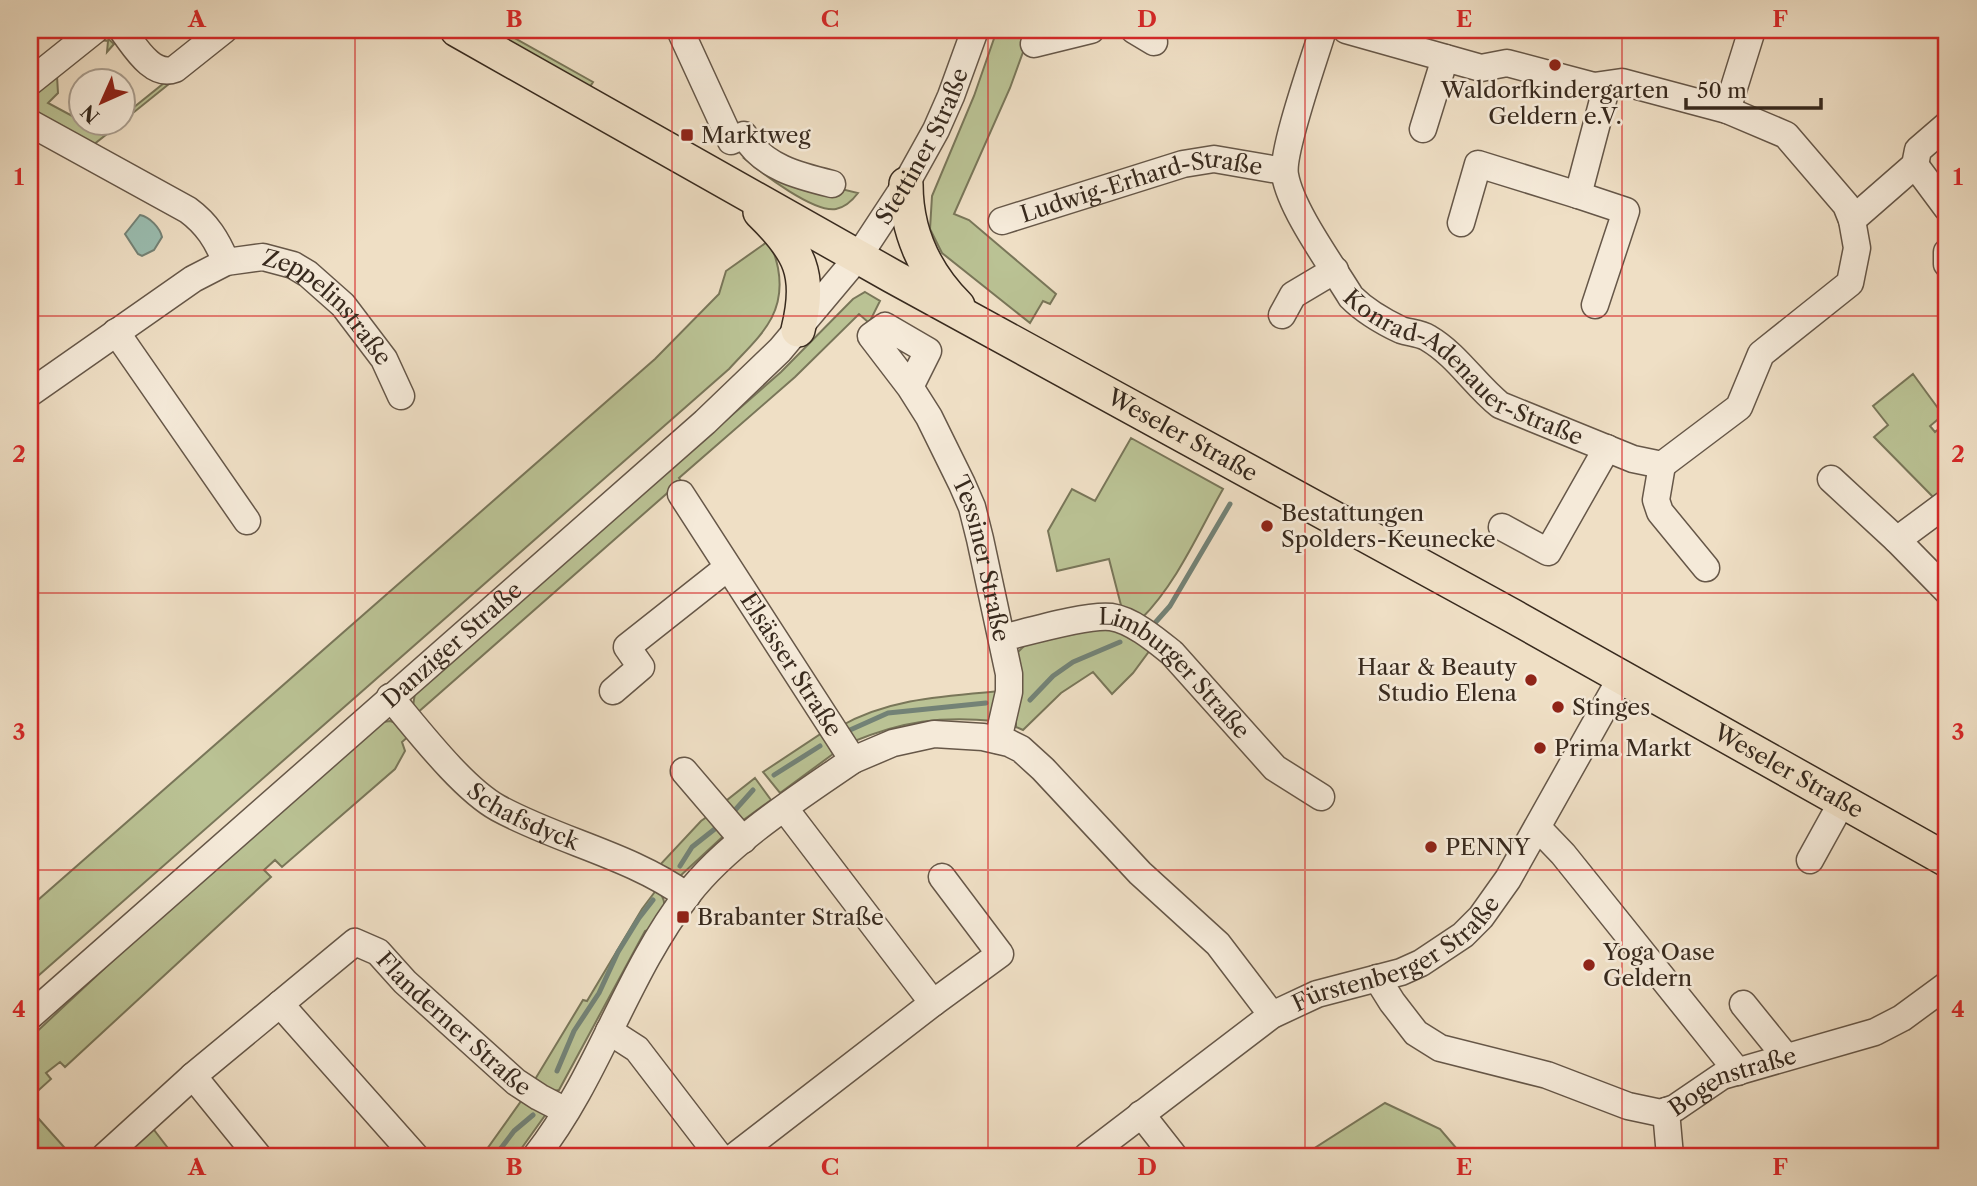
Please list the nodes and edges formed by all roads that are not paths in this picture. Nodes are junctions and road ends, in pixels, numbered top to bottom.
1 (95, 30) edge
2 (224, 30) edge
3 (457, 30) edge
4 (680, 30) edge
5 (975, 30) edge
6 (1091, 30) edge
7 (1323, 30) edge
8 (1346, 30) edge
9 (1752, 30) edge
10 (128, 32) edge
11 (1034, 44) dead end
12 (1445, 58) junction
13 (30, 82) edge
14 (1607, 85) junction
15 (1727, 110) junction
16 (30, 123) edge
17 (1947, 125) edge
18 (1423, 129) dead end
19 (1915, 165) junction
20 (1284, 171) junction
21 (727, 183) junction
22 (832, 184) dead end
23 (906, 184) junction
24 (1578, 195) junction
25 (1947, 208) edge
26 (1852, 220) junction
27 (1002, 221) dead end
28 (1461, 223) dead end
29 (1947, 252) edge
30 (858, 257) junction
31 (226, 262) junction
32 (1947, 264) edge
33 (1335, 270) junction
34 (1595, 305) dead end
35 (1282, 315) dead end
36 (973, 320) junction
37 (798, 330) junction
38 (116, 332) junction
39 (910, 387) dead end
40 (30, 393) edge
41 (401, 396) dead end
42 (1606, 448) junction
43 (1662, 465) junction
44 (1831, 479) dead end
45 (681, 494) dead end
46 (1947, 503) edge
47 (247, 521) dead end
48 (1502, 527) dead end
49 (1897, 540) junction
50 (727, 568) junction
51 (1706, 568) dead end
52 (1947, 591) edge
53 (1002, 638) junction
54 (1622, 676) junction
55 (613, 691) dead end
56 (390, 697) junction
57 (998, 740) junction
58 (853, 760) junction
59 (684, 771) dead end
60 (1321, 797) dead end
61 (1842, 802) junction
62 (785, 809) junction
63 (1538, 828) junction
64 (743, 840) junction
65 (1810, 860) dead end
66 (1947, 860) edge
67 (942, 877) dead end
68 (687, 896) junction
69 (1377, 978) junction
70 (1947, 985) edge
71 (933, 1003) junction
72 (280, 1004) junction
73 (1743, 1004) dead end
74 (1272, 1015) junction
75 (30, 1016) edge
76 (609, 1031) junction
77 (1786, 1057) junction
78 (1738, 1072) junction
79 (193, 1076) junction
80 (566, 1111) junction
81 (1666, 1111) junction
82 (1141, 1114) junction
83 (105, 1156) edge
84 (258, 1156) edge
85 (415, 1156) edge
86 (536, 1156) edge
87 (719, 1156) edge
88 (735, 1156) edge
89 (1087, 1156) edge
90 (1174, 1156) edge
91 (1670, 1156) edge

1 - 13 street
2 - 10 street
3 - 21 main road, Weseler Straße
4 - 22 street
5 - 23 street, Stettiner Straße
6 - 11 street
7 - 20 street
8 - 12 street
9 - 15 street
12 - 14 street
12 - 18 street
14 - 15 street
14 - 24 street
15 - 26 street
16 - 31 street, Zeppelinstraße
17 - 19 street
19 - 25 street
19 - 26 street
20 - 27 street, Ludwig-Erhard-Straße
20 - 33 street, Konrad-Adenauer-Straße
21 - 30 main road, Weseler Straße
21 - 37 main road
23 - 30 street, Stettiner Straße
23 - 36 main road
24 - 28 street
24 - 34 street
26 - 43 street
29 - 32 street
30 - 36 main road, Weseler Straße
30 - 37 street, Danziger Straße
31 - 38 street, Zeppelinstraße
31 - 41 street, Zeppelinstraße
33 - 35 street, Konrad-Adenauer-Straße
33 - 42 street, Konrad-Adenauer-Straße
36 - 54 main road, Weseler Straße
37 - 56 street, Danziger Straße
38 - 40 street, Zeppelinstraße
38 - 47 street
39 - 53 street, Tessiner Straße
42 - 43 street, Konrad-Adenauer-Straße
42 - 48 street, Konrad-Adenauer-Straße
43 - 51 street
44 - 49 street
45 - 50 street, Elsässer Straße
46 - 49 street
49 - 52 street
50 - 55 street, Elsässer Straße
50 - 58 street, Elsässer Straße
53 - 57 street, Tessiner Straße
53 - 60 street, Limburger Straße
54 - 61 main road, Weseler Straße
54 - 63 street, Fürstenberger Straße
56 - 68 street, Schafsdyck
56 - 75 street, Danziger Straße
57 - 58 street
57 - 74 street
58 - 62 street
59 - 64 street
61 - 65 street
61 - 66 main road, Weseler Straße
62 - 64 street
62 - 71 street
63 - 69 street, Fürstenberger Straße
63 - 78 street
64 - 68 street
67 - 71 street
68 - 76 street
69 - 74 street, Fürstenberger Straße
69 - 81 street, Bogenstraße
70 - 77 street, Bogenstraße
71 - 88 street
72 - 79 street, Flanderner Straße
72 - 80 street, Flanderner Straße
72 - 85 street
73 - 77 street
74 - 82 street, Fürstenberger Straße
76 - 80 street
76 - 87 street
77 - 78 street, Bogenstraße
78 - 81 street, Bogenstraße
79 - 83 street, Flanderner Straße
79 - 84 street
80 - 86 street
81 - 91 street
82 - 89 street, Fürstenberger Straße
82 - 90 street

